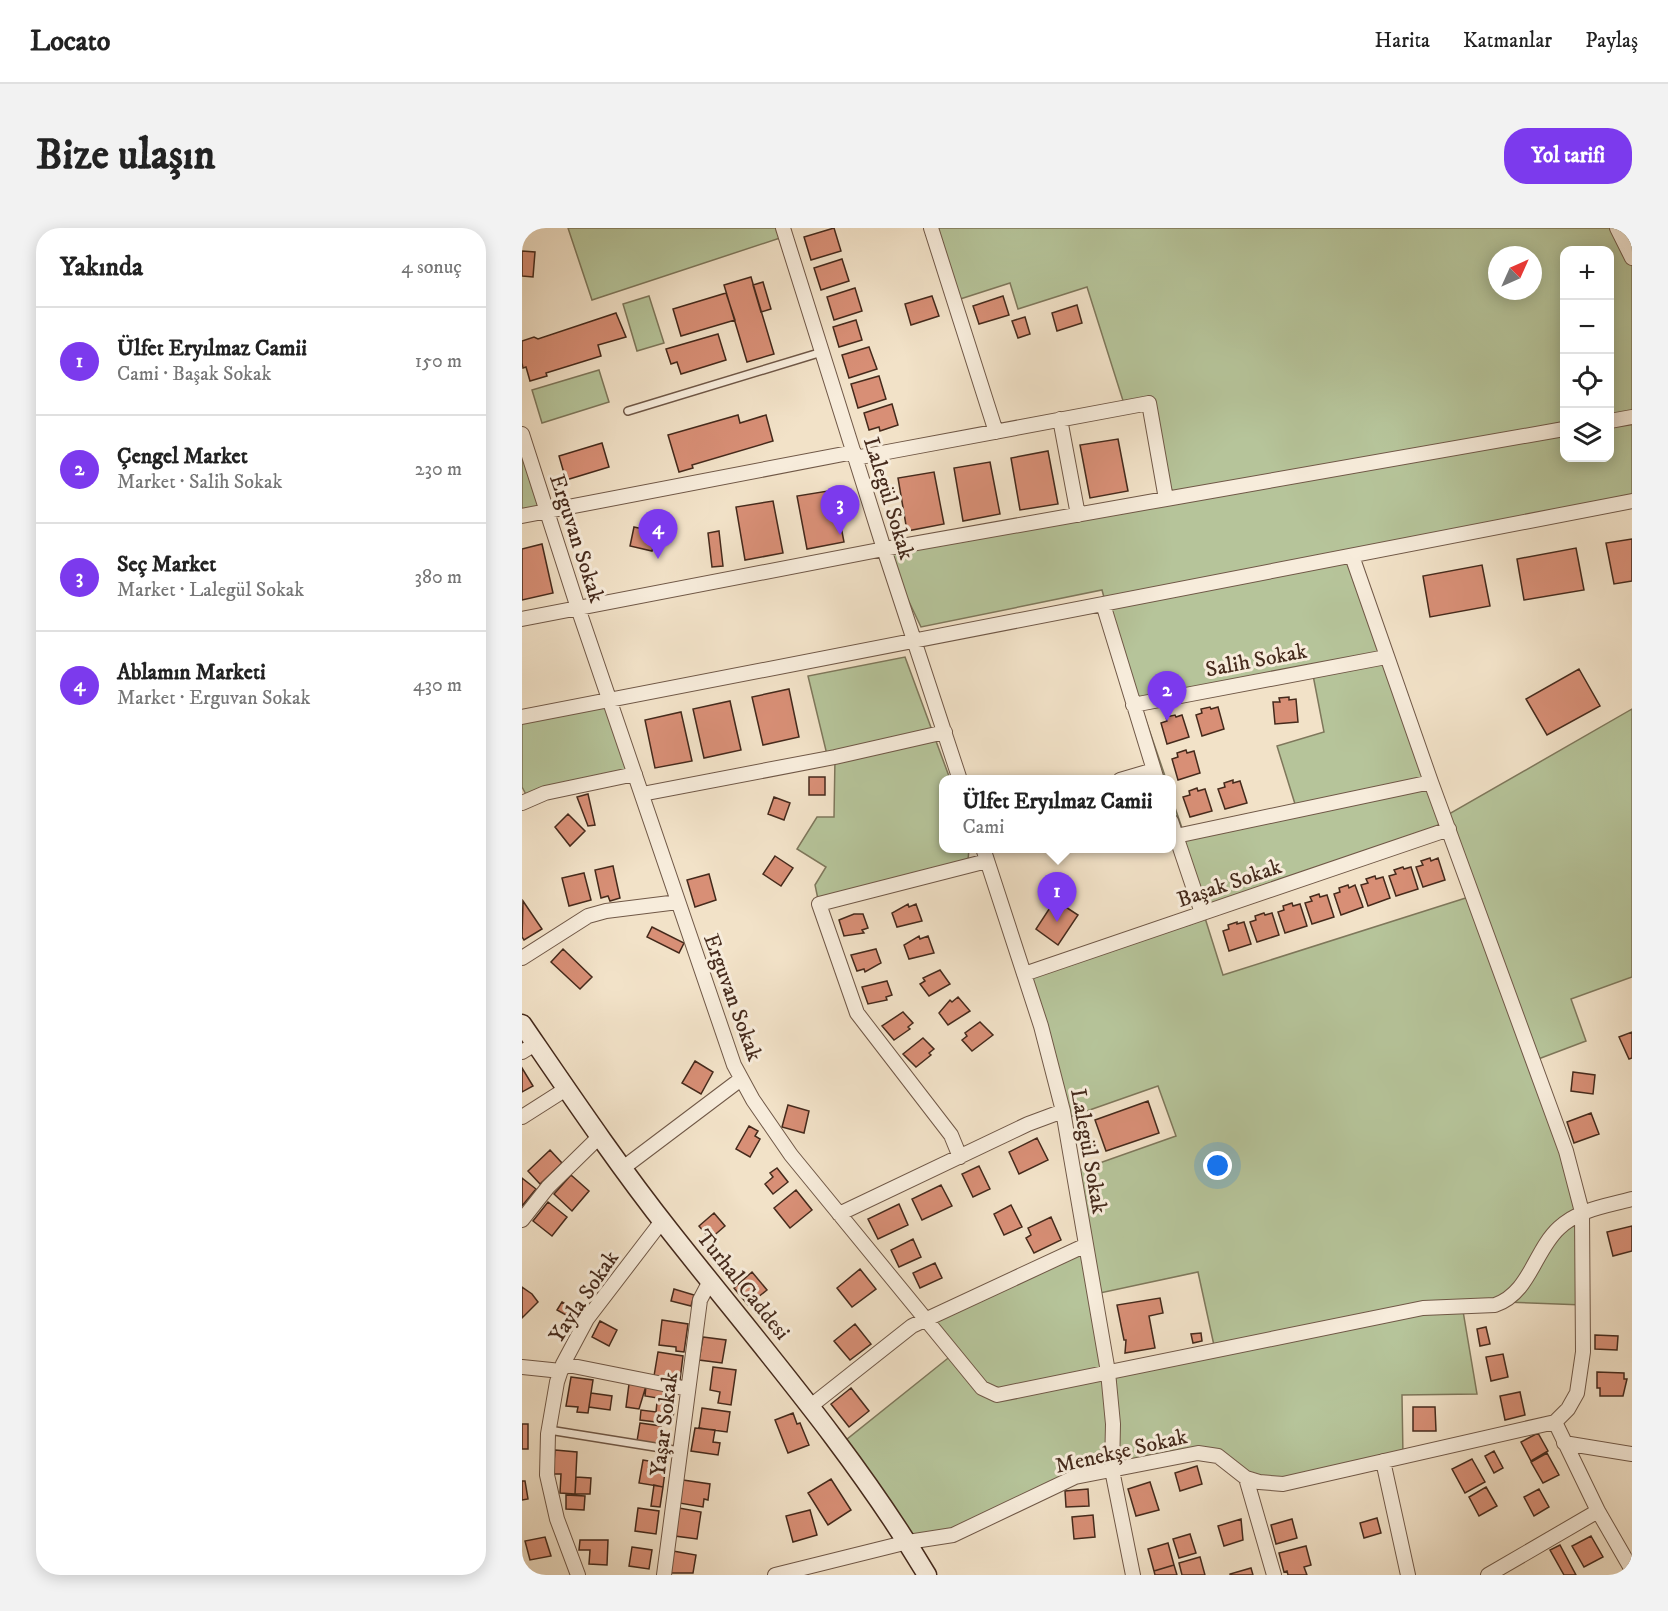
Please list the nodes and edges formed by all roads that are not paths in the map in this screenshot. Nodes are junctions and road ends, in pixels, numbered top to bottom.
1 (783, 228) edge
2 (931, 228) edge
3 (1617, 228) edge
4 (1632, 258) edge
5 (822, 352) junction
6 (628, 411) dead end
7 (1632, 417) edge
8 (1060, 419) junction
9 (1614, 420) edge
10 (1560, 430) edge
11 (996, 432) junction
12 (522, 434) edge
13 (854, 455) junction
14 (1166, 499) junction
15 (1632, 501) edge
16 (547, 511) junction
17 (1078, 515) junction
18 (522, 516) edge
19 (884, 549) junction
20 (1352, 556) junction
21 (1103, 604) junction
22 (578, 608) junction
23 (522, 619) edge
24 (914, 641) junction
25 (1386, 657) junction
26 (609, 700) junction
27 (1133, 705) junction
28 (522, 717) edge
29 (945, 732) junction
30 (635, 774) junction
31 (958, 775) edge
32 (1156, 775) edge
33 (1431, 782) junction
34 (522, 787) edge
35 (642, 794) junction
36 (525, 801) edge
37 (1449, 830) junction
38 (1176, 836) joint
39 (985, 855) edge
40 (678, 902) junction
41 (1202, 913) junction
42 (522, 958) edge
43 (1023, 974) junction
44 (522, 1024) edge
45 (529, 1048) edge
46 (741, 1079) junction
47 (566, 1089) junction
48 (1063, 1111) junction
49 (522, 1117) edge
50 (600, 1136) junction
51 (960, 1157) junction
52 (623, 1168) junction
53 (1632, 1199) edge
54 (1582, 1212) junction
55 (838, 1214) junction
56 (522, 1220) edge
57 (662, 1221) junction
58 (1086, 1245) junction
59 (710, 1281) junction
60 (924, 1320) junction
61 (522, 1367) edge
62 (562, 1368) junction
63 (1108, 1372) junction
64 (688, 1389) junction
65 (812, 1405) junction
66 (1555, 1422) junction
67 (549, 1430) junction
68 (1564, 1443) junction
69 (680, 1451) junction
70 (1632, 1454) edge
71 (1383, 1461) junction
72 (1112, 1470) junction
73 (1246, 1478) junction
74 (1598, 1511) junction
75 (908, 1542) junction
76 (824, 1569) edge
77 (1632, 1570) edge
78 (578, 1575) edge
79 (664, 1575) edge
80 (775, 1575) edge
81 (927, 1575) edge
82 (1133, 1575) edge
83 (1274, 1575) edge
84 (1408, 1575) edge
85 (1488, 1575) edge

1 - 5 street, Lalegül Sokak
2 - 11 street
3 - 4 street
5 - 6 lane
5 - 13 street, Lalegül Sokak
7 - 9 street
8 - 11 street
8 - 14 street
8 - 17 street
10 - 14 street
11 - 13 street
12 - 16 street, Erguvan Sokak
13 - 16 street
13 - 19 street, Lalegül Sokak
14 - 17 street
15 - 20 street
16 - 18 street
16 - 22 street, Erguvan Sokak
17 - 19 street
19 - 22 street
19 - 24 street, Lalegül Sokak
20 - 21 street
20 - 25 street
21 - 24 street
21 - 27 street
22 - 23 street
22 - 26 street, Erguvan Sokak
24 - 26 street
24 - 29 street, Lalegül Sokak
25 - 27 street, Salih Sokak
25 - 33 street
26 - 28 street
26 - 30 street, Erguvan Sokak
27 - 32 street
29 - 31 street, Lalegül Sokak
29 - 35 street
30 - 35 street, Erguvan Sokak
30 - 36 street
33 - 37 street
33 - 38 street
34 - 36 street
35 - 40 street, Erguvan Sokak
37 - 41 street, Başak Sokak
37 - 54 street
38 - 41 street
39 - 43 street, Lalegül Sokak
39 - 51 street
40 - 42 street
40 - 46 street, Erguvan Sokak
41 - 43 street, Başak Sokak
43 - 48 street, Lalegül Sokak
44 - 45 street, Turhal Caddesi
45 - 47 street, Turhal Caddesi
46 - 52 street
46 - 55 street, Erguvan Sokak
47 - 49 street
47 - 50 street, Turhal Caddesi
48 - 51 street
48 - 58 street, Lalegül Sokak
50 - 52 street, Turhal Caddesi
50 - 56 street
51 - 55 street
52 - 57 street, Turhal Caddesi
53 - 54 street
54 - 63 street, Erguvan Sokak
54 - 66 street
55 - 60 street, Erguvan Sokak
57 - 59 street, Turhal Caddesi
57 - 62 street, Yayla Sokak
58 - 60 street
58 - 63 street, Lalegül Sokak
59 - 64 street, Yaşar Sokak
59 - 65 street, Turhal Caddesi
60 - 63 street, Erguvan Sokak
60 - 65 street
61 - 62 street
62 - 64 street
62 - 67 street, Yayla Sokak
63 - 72 street, Lalegül Sokak
64 - 69 street, Yaşar Sokak
65 - 75 street, Turhal Caddesi
66 - 68 street
66 - 71 street
67 - 69 lane
67 - 78 street, Yayla Sokak
68 - 70 street
68 - 74 street
69 - 79 street, Yaşar Sokak
71 - 73 street
71 - 84 street
72 - 73 street, Menekşe Sokak
72 - 75 street, Menekşe Sokak
72 - 82 street, Lalegül Sokak
73 - 83 street
74 - 77 street
74 - 85 street
75 - 76 street, Menekşe Sokak
75 - 81 street, Turhal Caddesi
76 - 80 street, Menekşe Sokak

